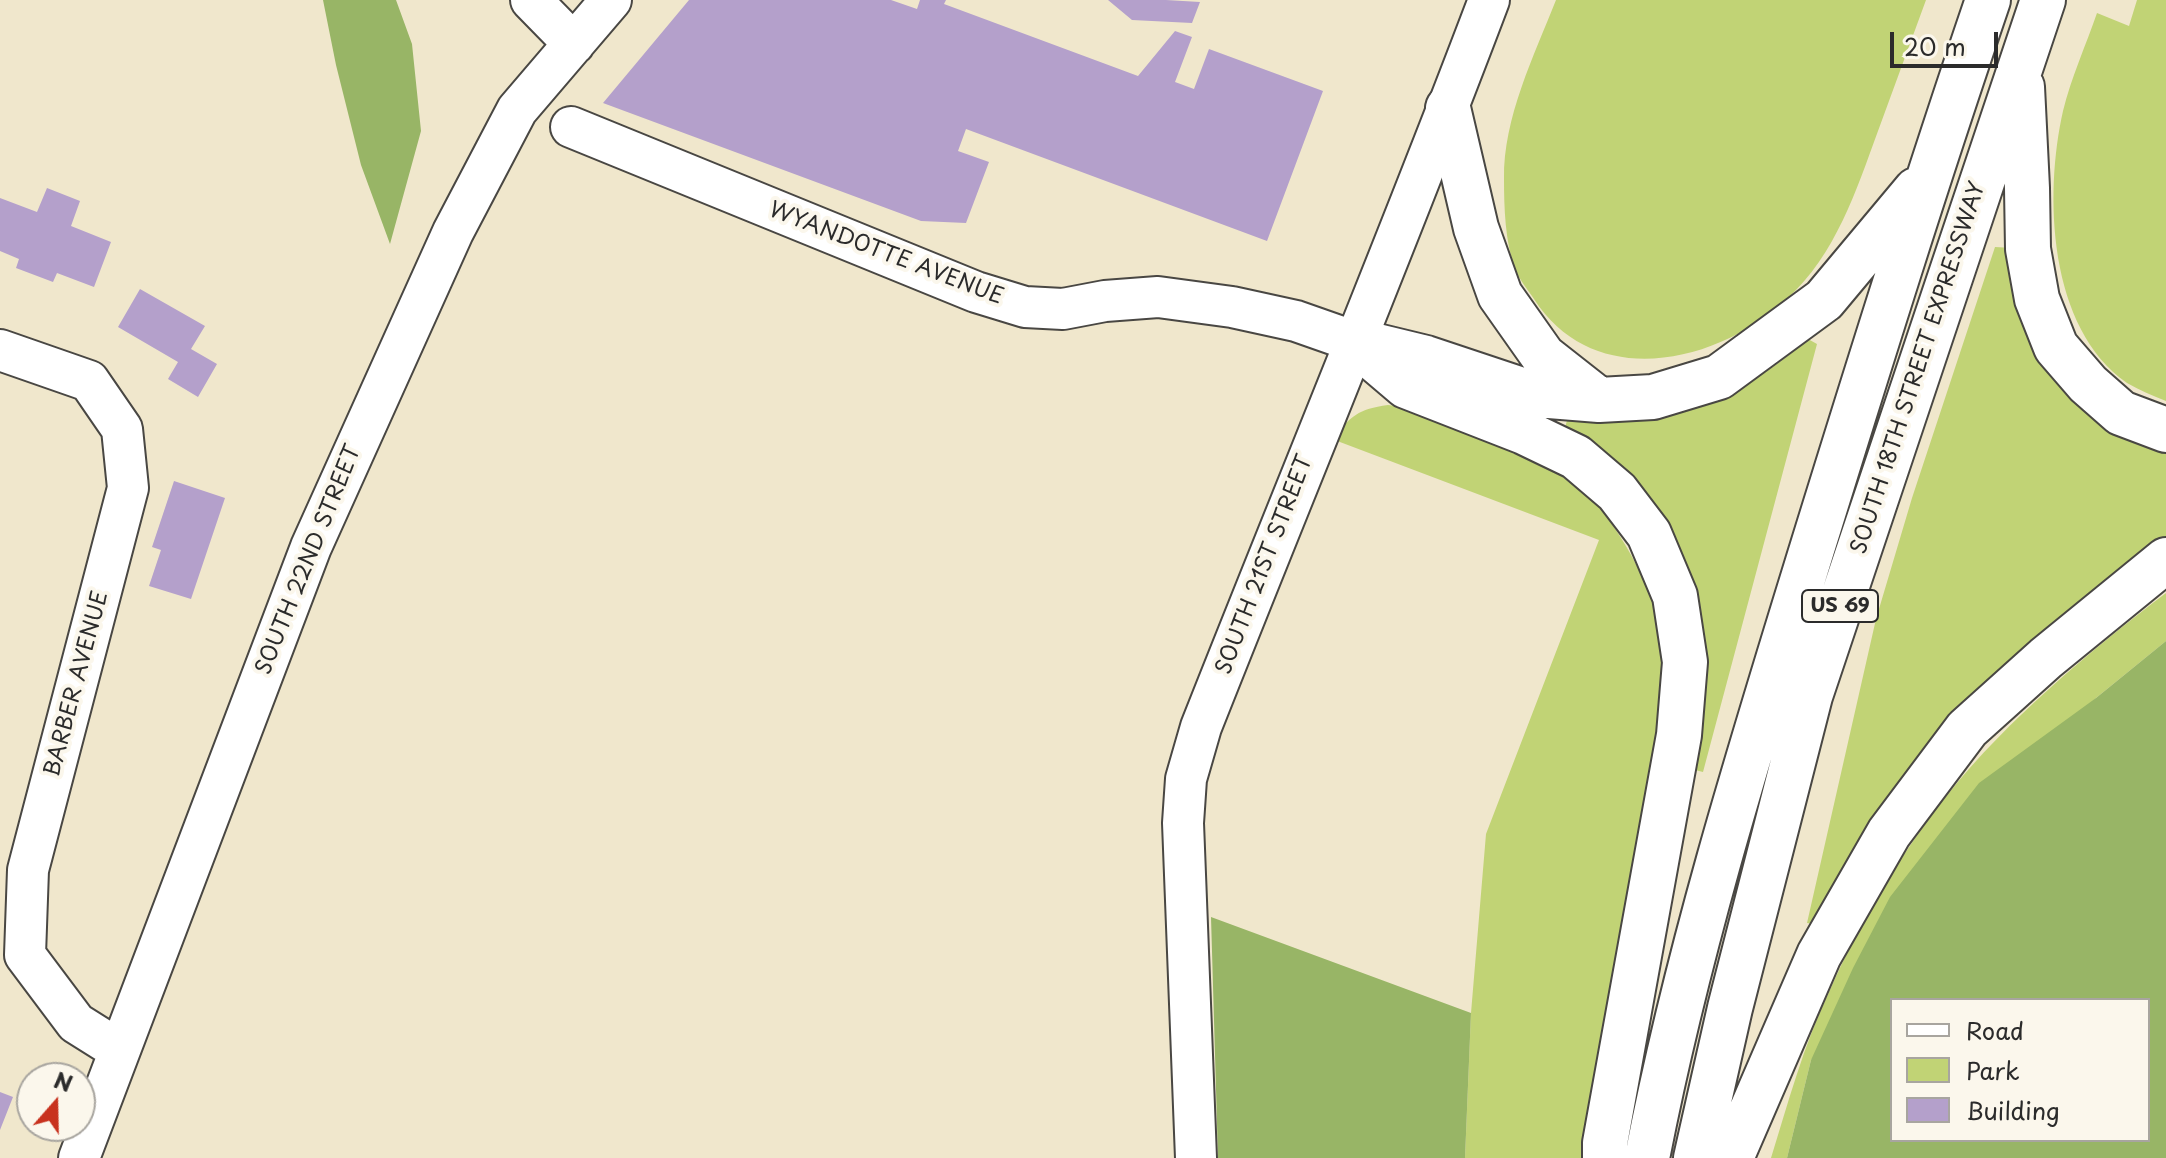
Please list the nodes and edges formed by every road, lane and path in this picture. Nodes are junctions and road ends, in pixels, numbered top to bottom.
1 (531, 0) edge
2 (611, 0) edge
3 (1489, 0) edge
4 (1988, 0) edge
5 (2043, 0) edge
6 (574, 44) junction
7 (2020, 64) junction
8 (1448, 108) junction
9 (571, 127) dead end
10 (1928, 176) junction
11 (1353, 341) junction
12 (0, 350) edge
13 (1599, 400) junction
14 (2166, 430) edge
15 (2166, 560) edge
16 (119, 1050) junction
17 (79, 1158) edge
18 (1196, 1158) edge
19 (1605, 1158) edge
20 (1647, 1158) edge
21 (1696, 1158) edge
22 (1731, 1158) edge

1 - 6 street
2 - 6 street, SOUTH 22ND STREET
3 - 8 street, SOUTH 21ST STREET
4 - 10 highway, SOUTH 18TH STREET EXPRESSWAY / US 69
5 - 7 highway, SOUTH 18TH STREET EXPRESSWAY / US 69
6 - 16 street, SOUTH 22ND STREET
7 - 14 highway
7 - 21 highway, SOUTH 18TH STREET EXPRESSWAY / US 69
8 - 11 street, SOUTH 21ST STREET
8 - 13 highway
9 - 11 street, WYANDOTTE AVENUE
10 - 13 highway
10 - 20 highway, SOUTH 18TH STREET EXPRESSWAY / US 69
11 - 13 highway
11 - 18 street, SOUTH 21ST STREET
11 - 19 highway
12 - 16 street, BARBER AVENUE
15 - 22 highway
16 - 17 street, SOUTH 22ND STREET

